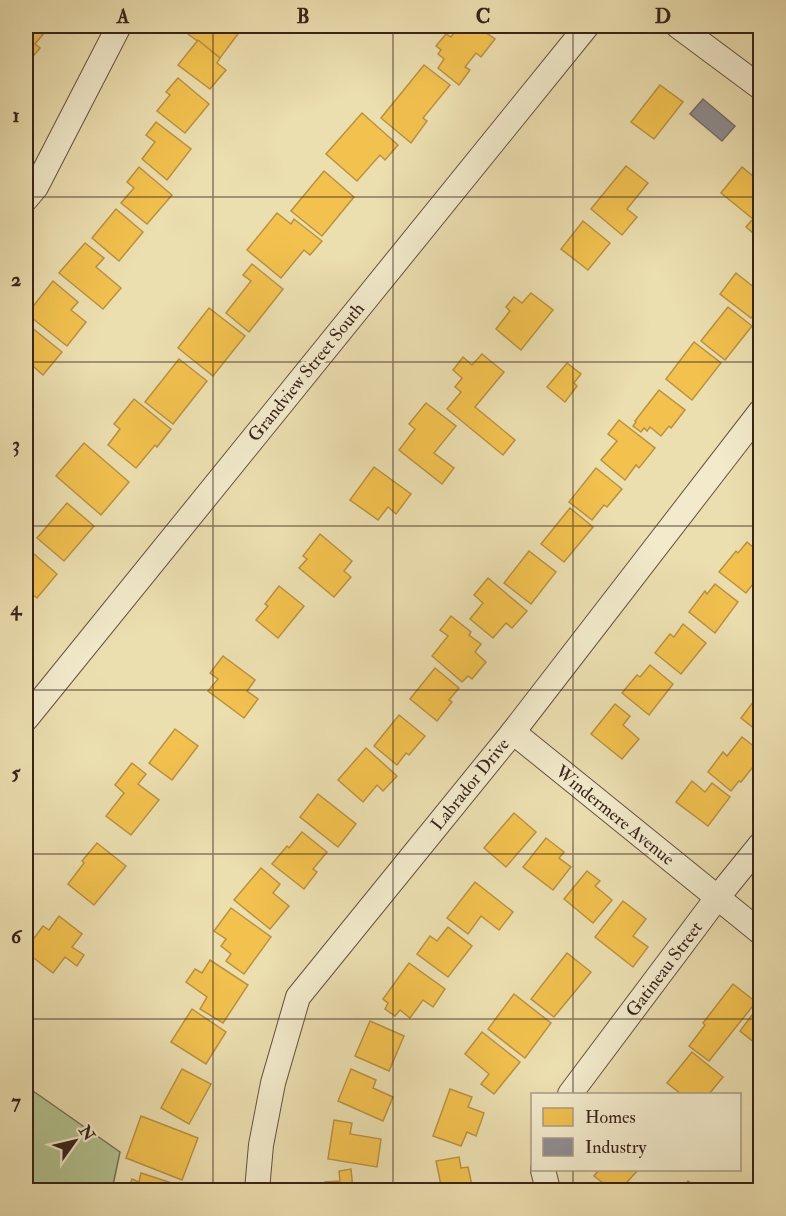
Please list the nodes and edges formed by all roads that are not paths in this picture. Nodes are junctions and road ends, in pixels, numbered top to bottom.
1 (119, 26) edge
2 (587, 26) edge
3 (678, 26) edge
4 (760, 87) edge
5 (26, 199) edge
6 (760, 412) edge
7 (26, 720) edge
8 (513, 732) junction
9 (760, 845) edge
10 (717, 898) junction
11 (760, 932) edge
12 (571, 1093) edge
13 (543, 1171) edge
14 (257, 1191) edge
15 (548, 1191) edge

1 - 5 street
2 - 7 street, Grandview Street South
3 - 4 street
6 - 8 street, Labrador Drive
8 - 10 street, Windermere Avenue
8 - 14 street, Labrador Drive
9 - 10 street, Gatineau Street
10 - 11 street, Windermere Avenue
10 - 12 street, Gatineau Street
13 - 15 street

